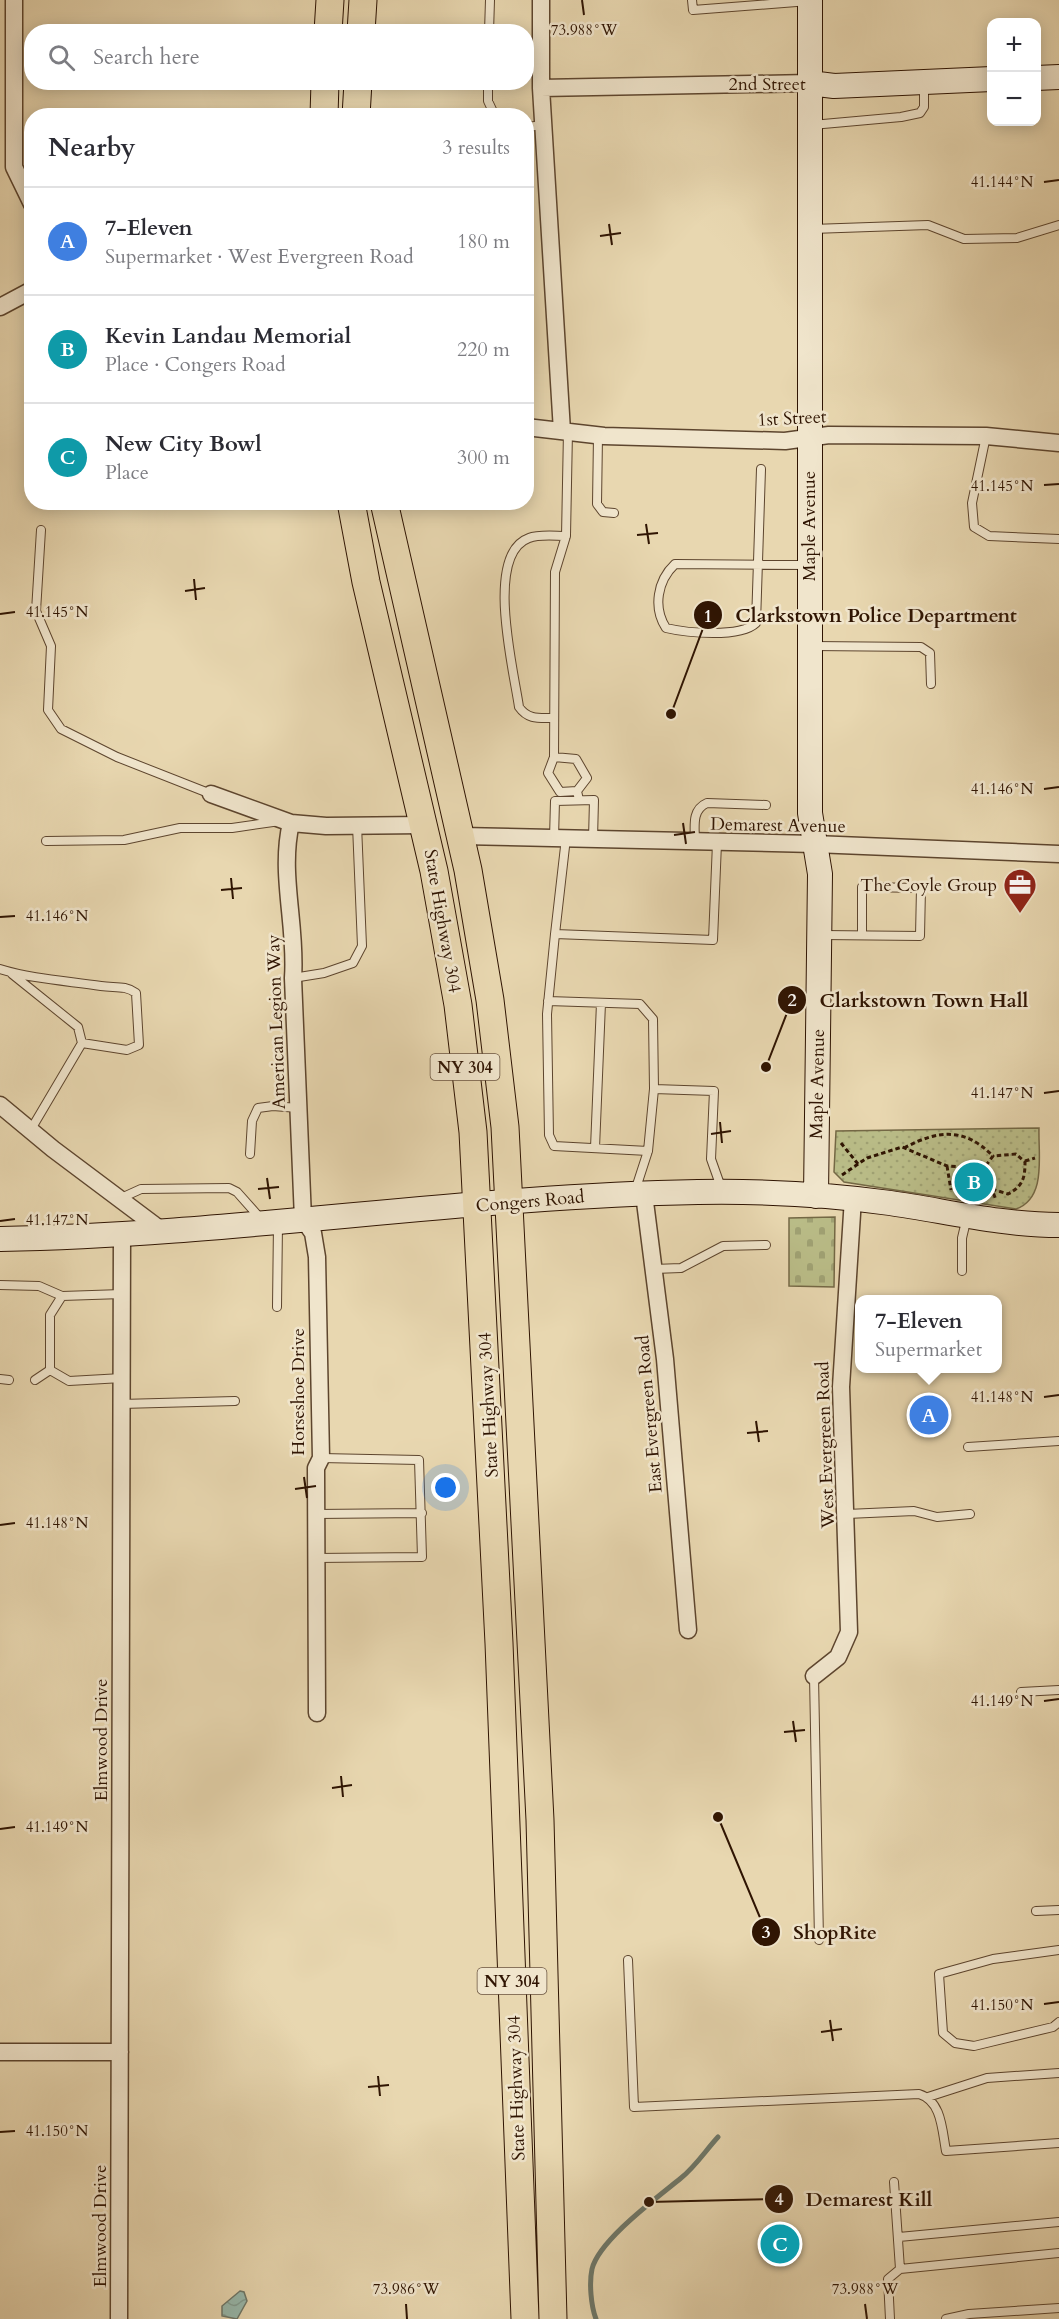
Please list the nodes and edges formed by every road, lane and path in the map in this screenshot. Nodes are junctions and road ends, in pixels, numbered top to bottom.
1 (14, 0) edge
2 (330, 0) edge
3 (363, 0) edge
4 (490, 0) edge
5 (541, 0) edge
6 (693, 0) edge
7 (810, 1) edge
8 (328, 24) edge
9 (362, 24) edge
10 (489, 24) edge
11 (1059, 76) edge
12 (1041, 78) edge
13 (987, 80) edge
14 (924, 82) junction
15 (810, 83) junction
16 (541, 88) junction
17 (325, 90) edge
18 (358, 90) edge
19 (488, 90) edge
20 (324, 108) edge
21 (356, 108) edge
22 (491, 108) edge
23 (544, 125) junction
24 (534, 126) edge
25 (810, 126) junction
26 (24, 188) edge
27 (1059, 225) edge
28 (810, 229) junction
29 (24, 294) edge
30 (0, 307) edge
31 (534, 428) edge
32 (565, 431) junction
33 (598, 436) junction
34 (986, 436) junction
35 (809, 438) junction
36 (1059, 443) edge
37 (761, 469) dead end
38 (353, 510) edge
39 (386, 510) edge
40 (614, 513) dead end
41 (41, 530) dead end
42 (566, 536) junction
43 (1059, 539) edge
44 (757, 565) junction
45 (809, 565) junction
46 (809, 646) junction
47 (931, 684) dead end
48 (554, 718) junction
49 (554, 757) junction
50 (211, 794) joint
51 (578, 796) junction
52 (766, 805) dead end
53 (285, 822) junction
54 (357, 825) junction
55 (424, 825) junction
56 (461, 836) junction
57 (560, 838) junction
58 (593, 839) junction
59 (46, 841) dead end
60 (695, 843) junction
61 (717, 843) junction
62 (814, 844) junction
63 (1059, 854) edge
64 (555, 934) junction
65 (819, 935) junction
66 (862, 935) junction
67 (5, 970) edge
68 (293, 978) junction
69 (548, 1001) junction
70 (601, 1003) junction
71 (82, 1043) junction
72 (654, 1089) junction
73 (0, 1105) edge
74 (298, 1108) junction
75 (30, 1131) junction
76 (841, 1143) dead end
77 (595, 1148) junction
78 (904, 1148) junction
79 (648, 1151) junction
80 (250, 1154) dead end
81 (993, 1156) junction
82 (1035, 1158) dead end
83 (1025, 1161) junction
84 (858, 1164) junction
85 (947, 1166) junction
86 (984, 1168) junction
87 (842, 1175) dead end
88 (990, 1188) junction
89 (951, 1190) dead end
90 (723, 1192) junction
91 (639, 1194) junction
92 (816, 1196) junction
93 (853, 1198) junction
94 (118, 1199) junction
95 (511, 1202) junction
96 (998, 1204) dead end
97 (478, 1205) junction
98 (967, 1216) junction
99 (303, 1219) junction
100 (271, 1221) junction
101 (1059, 1225) edge
102 (161, 1230) junction
103 (123, 1233) junction
104 (0, 1239) edge
105 (766, 1245) dead end
106 (654, 1269) junction
107 (962, 1271) dead end
108 (0, 1285) edge
109 (122, 1294) junction
110 (62, 1296) junction
111 (277, 1307) dead end
112 (50, 1370) junction
113 (122, 1378) junction
114 (35, 1380) dead end
115 (235, 1401) dead end
116 (122, 1404) junction
117 (1059, 1441) edge
118 (968, 1447) dead end
119 (321, 1458) junction
120 (422, 1513) junction
121 (316, 1514) junction
122 (847, 1514) junction
123 (970, 1514) dead end
124 (316, 1558) junction
125 (688, 1630) dead end
126 (814, 1676) joint
127 (1059, 1690) edge
128 (1021, 1692) dead end
129 (317, 1713) dead end
130 (1059, 1910) edge
131 (1036, 1911) dead end
132 (819, 1940) dead end
133 (1059, 1950) edge
134 (628, 1960) dead end
135 (1059, 2022) edge
136 (0, 2052) edge
137 (120, 2052) junction
138 (1059, 2073) edge
139 (928, 2097) junction
140 (1059, 2143) edge
141 (894, 2182) dead end
142 (1059, 2222) edge
143 (899, 2237) junction
144 (1059, 2253) edge
145 (900, 2269) junction
146 (1059, 2308) edge
147 (119, 2319) edge
148 (525, 2319) edge
149 (553, 2319) edge
150 (890, 2319) edge
151 (946, 2319) edge

1 - 26 street
2 - 8 main road
3 - 9 main road
4 - 10 lane
5 - 16 street
6 - 7 lane
7 - 15 street, Maple Avenue
11 - 12 street
13 - 14 street, 2nd Street
14 - 15 street, 2nd Street
14 - 25 lane
15 - 16 street, 2nd Street
15 - 25 street, Maple Avenue
16 - 23 street
17 - 20 main road
18 - 21 main road
19 - 22 lane
23 - 24 lane
23 - 32 street
25 - 28 street, Maple Avenue
27 - 28 lane
28 - 35 street, Maple Avenue
29 - 30 street
31 - 32 street, 1st Street
32 - 33 street, 1st Street
32 - 42 lane
33 - 35 street, 1st Street
33 - 40 lane
34 - 35 street, 1st Street
34 - 36 street, 1st Street
34 - 43 lane
35 - 45 street, Maple Avenue
37 - 44 lane
38 - 55 main road, State Highway 304 / NY 304
39 - 56 main road, State Highway 304 / NY 304
41 - 50 lane
42 - 48 lane
42 - 48 lane
44 - 44 lane
44 - 45 lane
45 - 46 street, Maple Avenue
46 - 47 lane
46 - 62 street, Maple Avenue
48 - 49 lane
49 - 51 lane
49 - 51 lane
50 - 53 street
51 - 57 lane
51 - 58 lane
52 - 60 lane
53 - 54 street
53 - 59 lane
53 - 68 street, American Legion Way
54 - 55 street
54 - 68 lane
55 - 97 main road, State Highway 304 / NY 304
56 - 57 street, Demarest Avenue
56 - 95 main road, State Highway 304 / NY 304
57 - 58 street, Demarest Avenue
57 - 64 lane
58 - 60 street, Demarest Avenue
60 - 61 street, Demarest Avenue
61 - 62 street, Demarest Avenue
61 - 64 lane
62 - 63 street, Demarest Avenue
62 - 65 street, Maple Avenue
64 - 69 lane
65 - 66 lane
65 - 92 street, Maple Avenue
66 - 66 lane
67 - 71 lane
67 - 71 lane
68 - 74 street, American Legion Way
69 - 70 lane
69 - 77 lane
70 - 72 lane
70 - 77 lane
71 - 75 lane
72 - 79 lane
72 - 90 lane
73 - 75 street
74 - 80 lane
74 - 99 street, American Legion Way
75 - 94 street
76 - 84 path
77 - 79 lane
78 - 81 path
78 - 84 path
78 - 85 path
79 - 91 lane
81 - 83 path
81 - 86 path
82 - 83 path
83 - 88 path
84 - 87 path
85 - 86 path
85 - 89 path
86 - 88 path
88 - 96 path
90 - 91 street, Congers Road
90 - 92 street, Congers Road
91 - 95 street, Congers Road
91 - 106 street, East Evergreen Road
92 - 93 street, Congers Road
93 - 98 street, Congers Road
93 - 122 street, West Evergreen Road
94 - 100 lane
94 - 102 street
95 - 97 street, Congers Road
95 - 149 main road, State Highway 304 / NY 304
97 - 99 street, Congers Road
97 - 148 main road, State Highway 304 / NY 304
98 - 101 street, Congers Road
98 - 107 lane
99 - 100 street, Congers Road
99 - 119 street, Horseshoe Drive
100 - 102 street, Congers Road
100 - 111 lane
102 - 103 street, Congers Road
103 - 104 street, Congers Road
103 - 109 street, Elmwood Drive
105 - 106 lane
106 - 125 street, East Evergreen Road
108 - 110 lane
109 - 110 lane
109 - 113 street, Elmwood Drive
110 - 112 lane
112 - 113 lane
112 - 114 lane
113 - 116 street, Elmwood Drive
115 - 116 lane
116 - 137 street, Elmwood Drive
117 - 118 lane
119 - 120 lane
119 - 121 street, Horseshoe Drive
120 - 121 lane
120 - 124 lane
121 - 124 street, Horseshoe Drive
122 - 123 lane
122 - 126 street, West Evergreen Road
124 - 129 street, Horseshoe Drive
126 - 132 lane
127 - 128 lane
130 - 131 lane
133 - 135 lane
134 - 139 lane
136 - 137 street
137 - 147 street, Elmwood Drive
138 - 139 lane
139 - 140 lane
141 - 143 lane
142 - 143 lane
143 - 145 lane
144 - 145 lane
145 - 150 lane
146 - 151 lane

